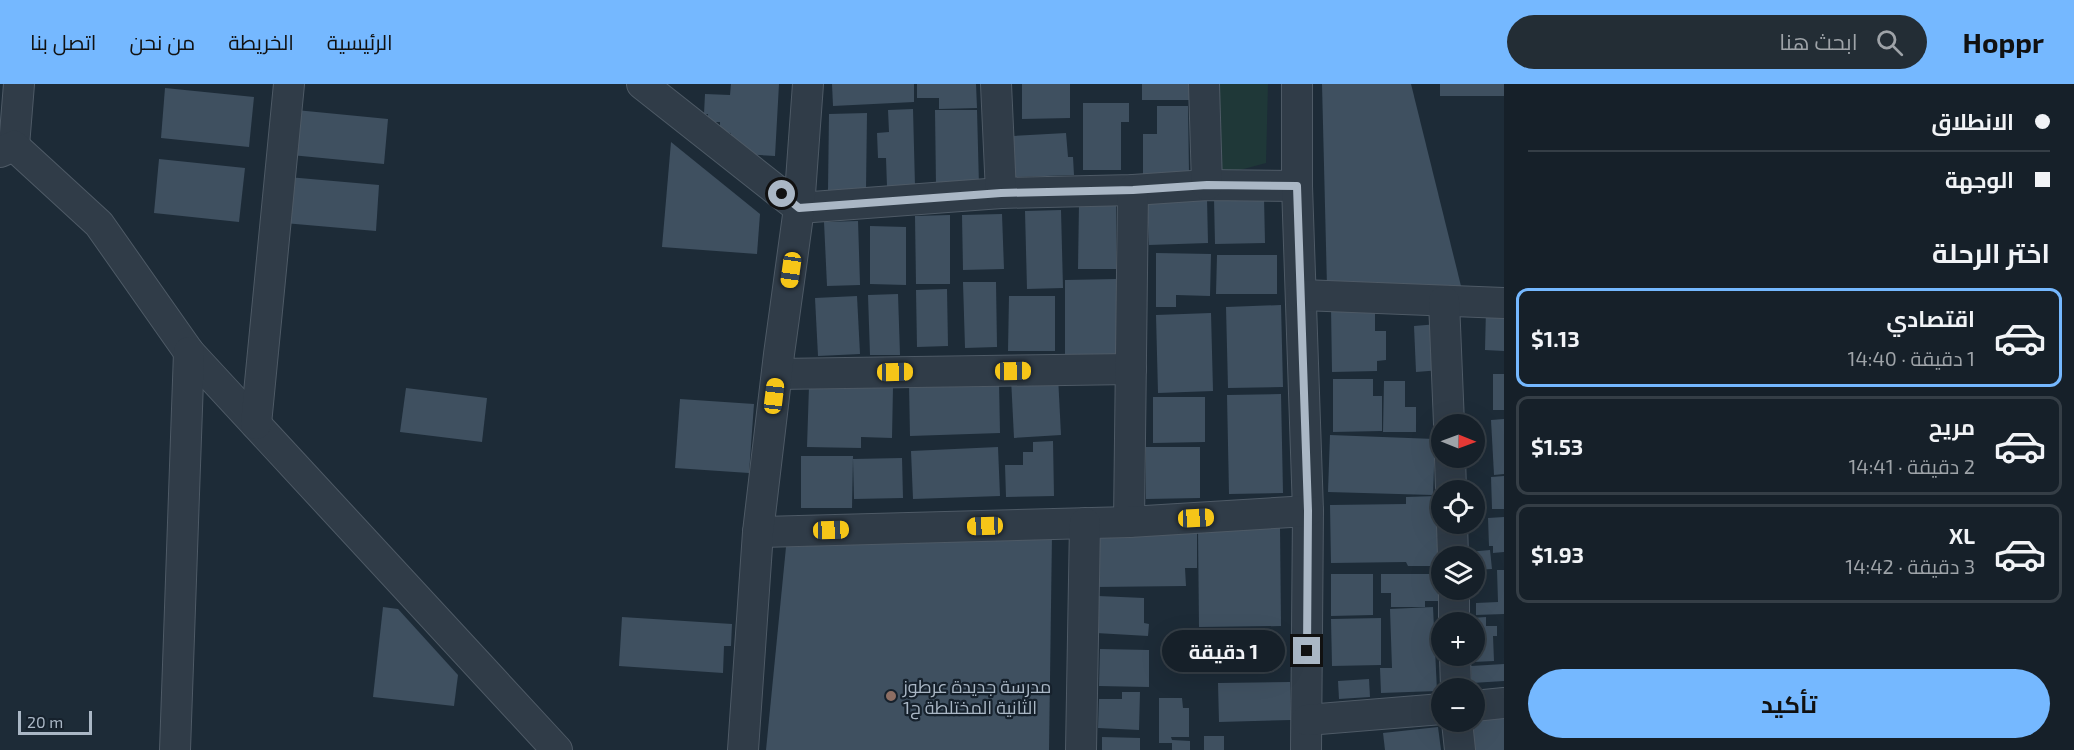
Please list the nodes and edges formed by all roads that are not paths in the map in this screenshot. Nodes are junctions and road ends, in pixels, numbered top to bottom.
1 (19, 84) edge
2 (289, 84) edge
3 (642, 84) edge
4 (808, 84) edge
5 (996, 84) edge
6 (1204, 84) edge
7 (1297, 84) edge
8 (7, 149) edge
9 (1207, 185) junction
10 (1297, 186) junction
11 (1133, 190) junction
12 (1001, 193) junction
13 (799, 208) junction
14 (1302, 295) junction
15 (1444, 302) junction
16 (1504, 303) edge
17 (189, 352) junction
18 (1131, 369) junction
19 (777, 374) junction
20 (1449, 414) edge
21 (256, 424) junction
22 (1308, 511) junction
23 (1129, 522) junction
24 (1084, 523) junction
25 (758, 532) junction
26 (1504, 704) edge
27 (1485, 705) edge
28 (1431, 710) edge
29 (1307, 720) junction
30 (1458, 732) edge
31 (175, 750) edge
32 (557, 750) edge
33 (743, 750) edge
34 (1081, 750) edge
35 (1306, 750) edge
36 (1460, 750) edge

1 - 8 street
2 - 21 street
3 - 13 street
4 - 13 street
5 - 12 street
6 - 9 street
7 - 10 street
8 - 17 street
9 - 10 street
9 - 11 street
10 - 14 street
11 - 12 street
11 - 18 street
12 - 13 street
13 - 19 street
14 - 15 street
14 - 22 street
15 - 16 street
15 - 20 street
17 - 21 street
17 - 31 street
18 - 19 street
18 - 23 street
19 - 25 street
21 - 32 street
22 - 23 street
22 - 29 street
23 - 24 street
24 - 25 street
24 - 34 street
25 - 33 street
26 - 27 street
28 - 29 street
29 - 35 street
30 - 36 street

